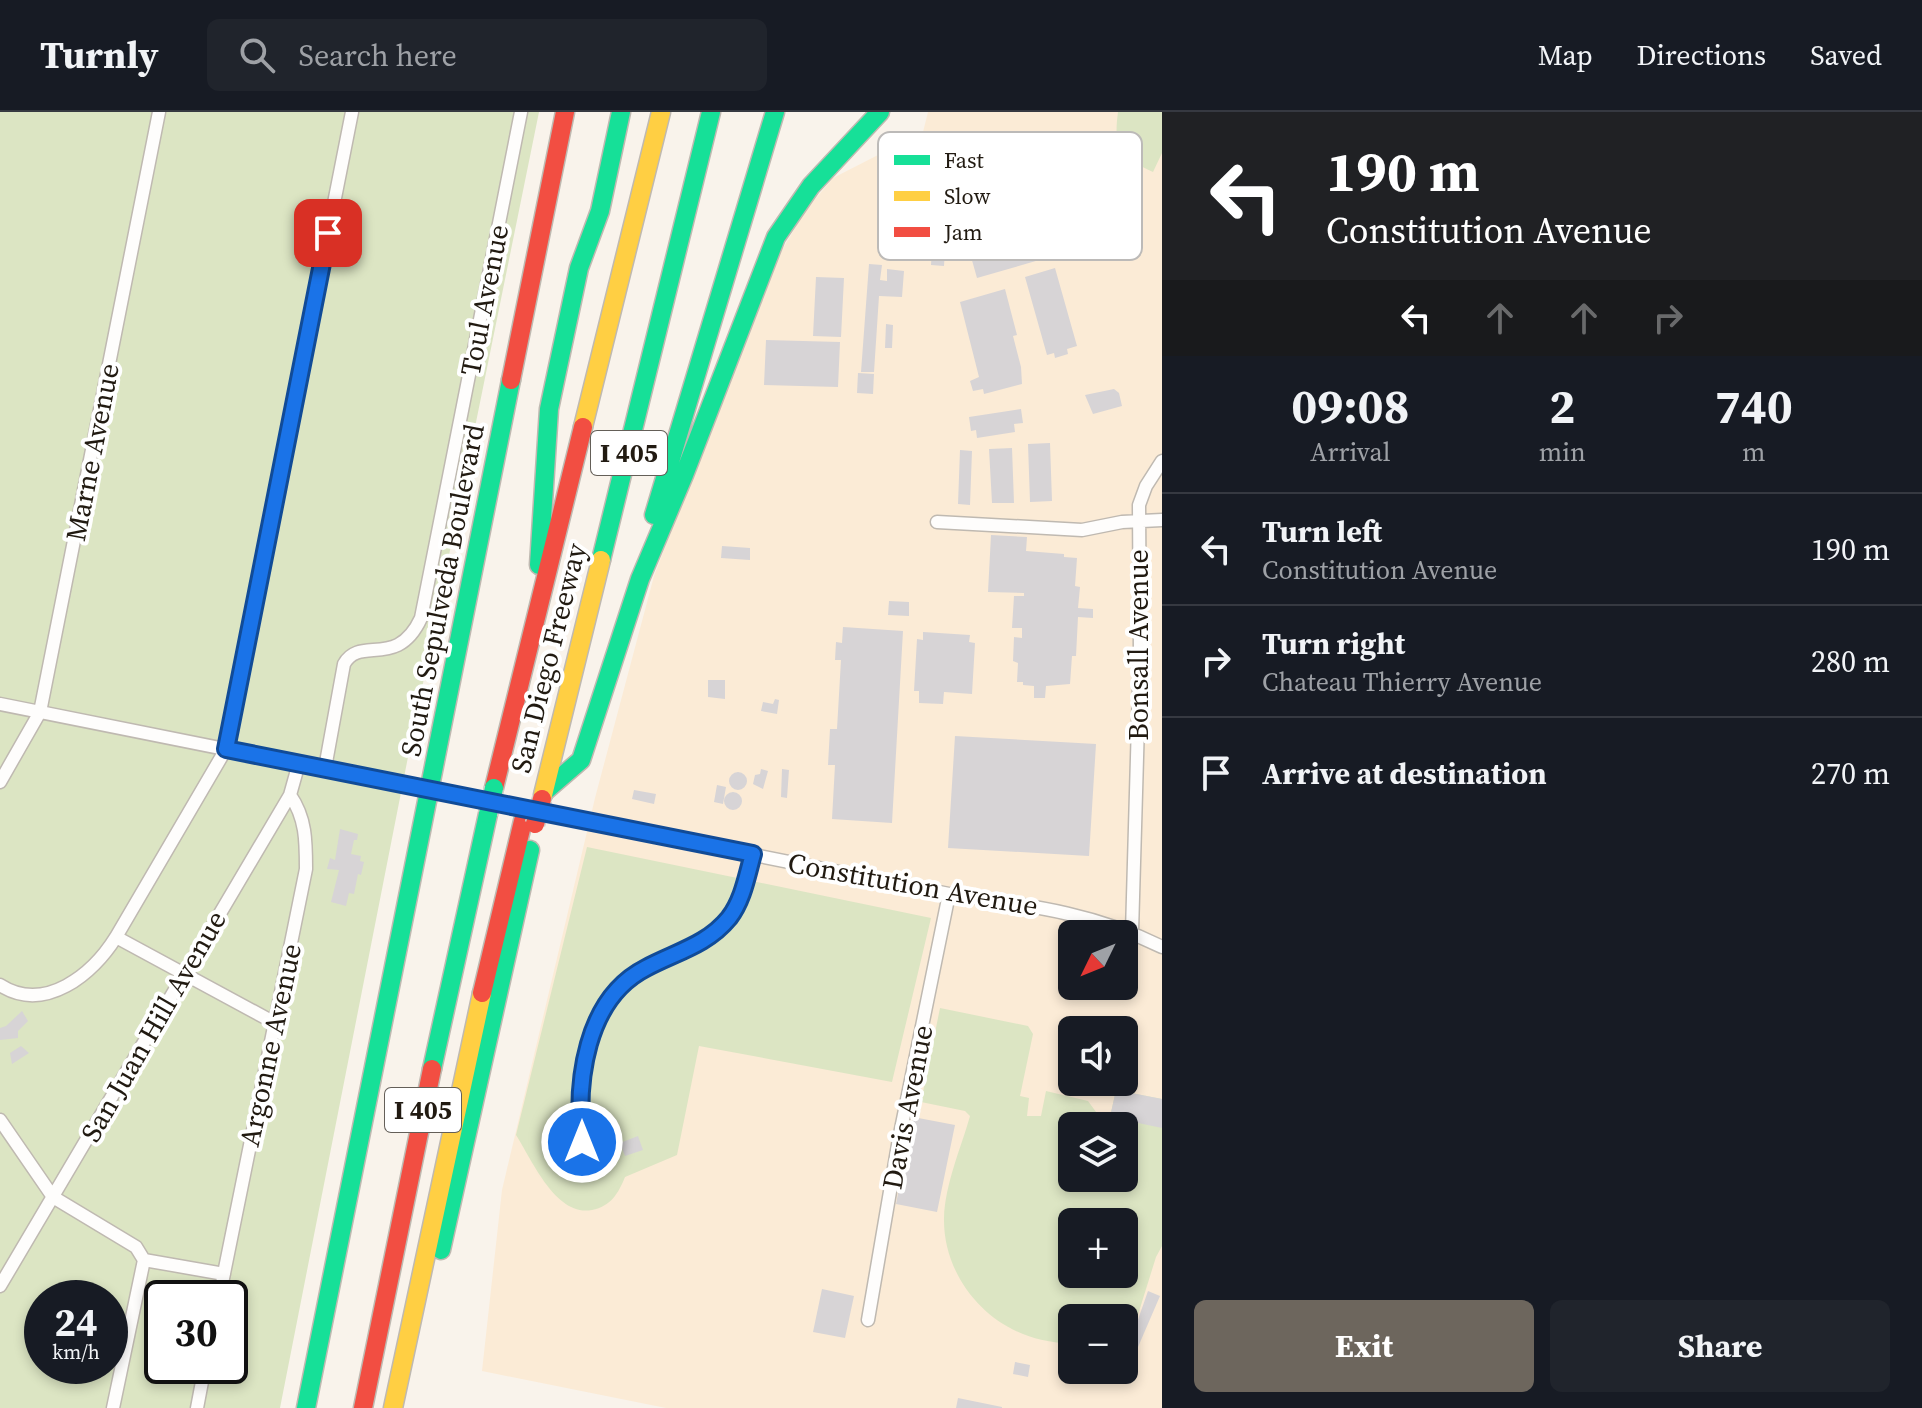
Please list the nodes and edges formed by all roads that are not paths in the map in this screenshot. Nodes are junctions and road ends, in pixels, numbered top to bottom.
1 (159, 112) edge
2 (352, 112) edge
3 (521, 112) edge
4 (565, 112) edge
5 (605, 112) edge
6 (621, 112) edge
7 (661, 112) edge
8 (699, 112) edge
9 (711, 112) edge
10 (775, 112) edge
11 (880, 112) edge
12 (579, 268) junction
13 (1162, 461) edge
14 (1138, 520) junction
15 (1162, 520) edge
16 (937, 522) dead end
17 (640, 579) junction
18 (535, 626) junction
19 (0, 704) edge
20 (40, 712) junction
21 (226, 749) junction
22 (299, 763) junction
23 (325, 768) junction
24 (0, 782) edge
25 (430, 789) junction
26 (290, 795) junction
27 (538, 796) junction
28 (529, 823) junction
29 (753, 854) junction
30 (949, 894) junction
31 (1092, 920) edge
32 (1132, 920) edge
33 (1138, 935) edge
34 (116, 937) junction
35 (1162, 947) edge
36 (183, 974) junction
37 (3, 991) edge
38 (275, 1023) junction
39 (0, 1120) edge
40 (584, 1174) dead end
41 (53, 1197) junction
42 (144, 1260) junction
43 (224, 1274) junction
44 (223, 1280) edge
45 (0, 1286) edge
46 (868, 1320) dead end
47 (202, 1384) edge
48 (113, 1408) edge
49 (197, 1408) edge
50 (306, 1408) edge
51 (363, 1408) edge
52 (393, 1408) edge
53 (408, 1408) edge

1 - 20 street, Marne Avenue
2 - 21 street
3 - 23 street, Toul Avenue
4 - 25 main road, South Sepulveda Boulevard
5 - 12 main road
6 - 12 main road
7 - 18 main road, San Diego Freeway / I 405
8 - 27 main road
9 - 27 main road, San Diego Freeway / I 405
10 - 17 main road
11 - 17 main road
12 - 18 main road
13 - 14 street, Bonsall Avenue
14 - 15 street
14 - 16 street
14 - 32 street, Bonsall Avenue
17 - 27 main road
18 - 51 main road, San Diego Freeway / I 405, bridge
19 - 20 street, Constitution Avenue
20 - 21 street, Constitution Avenue
20 - 24 street, Marne Avenue
21 - 22 street, Constitution Avenue
21 - 34 street
22 - 23 street, Constitution Avenue
22 - 26 street, San Juan Hill Avenue
23 - 25 street, Constitution Avenue
25 - 29 street, Constitution Avenue
25 - 50 main road, South Sepulveda Boulevard
26 - 36 street, San Juan Hill Avenue
26 - 38 street, Argonne Avenue
27 - 28 main road, San Diego Freeway / I 405, bridge
28 - 52 main road
28 - 53 main road, San Diego Freeway / I 405
29 - 30 street, Constitution Avenue
29 - 40 street
30 - 31 street, Constitution Avenue
30 - 46 street, Davis Avenue
33 - 35 street, Constitution Avenue
34 - 36 street
34 - 37 street
36 - 38 street
36 - 41 street, San Juan Hill Avenue
38 - 43 street, Argonne Avenue
39 - 41 street
41 - 42 street
41 - 45 street, San Juan Hill Avenue
42 - 43 street
42 - 48 street
43 - 44 street, Argonne Avenue
47 - 49 street

